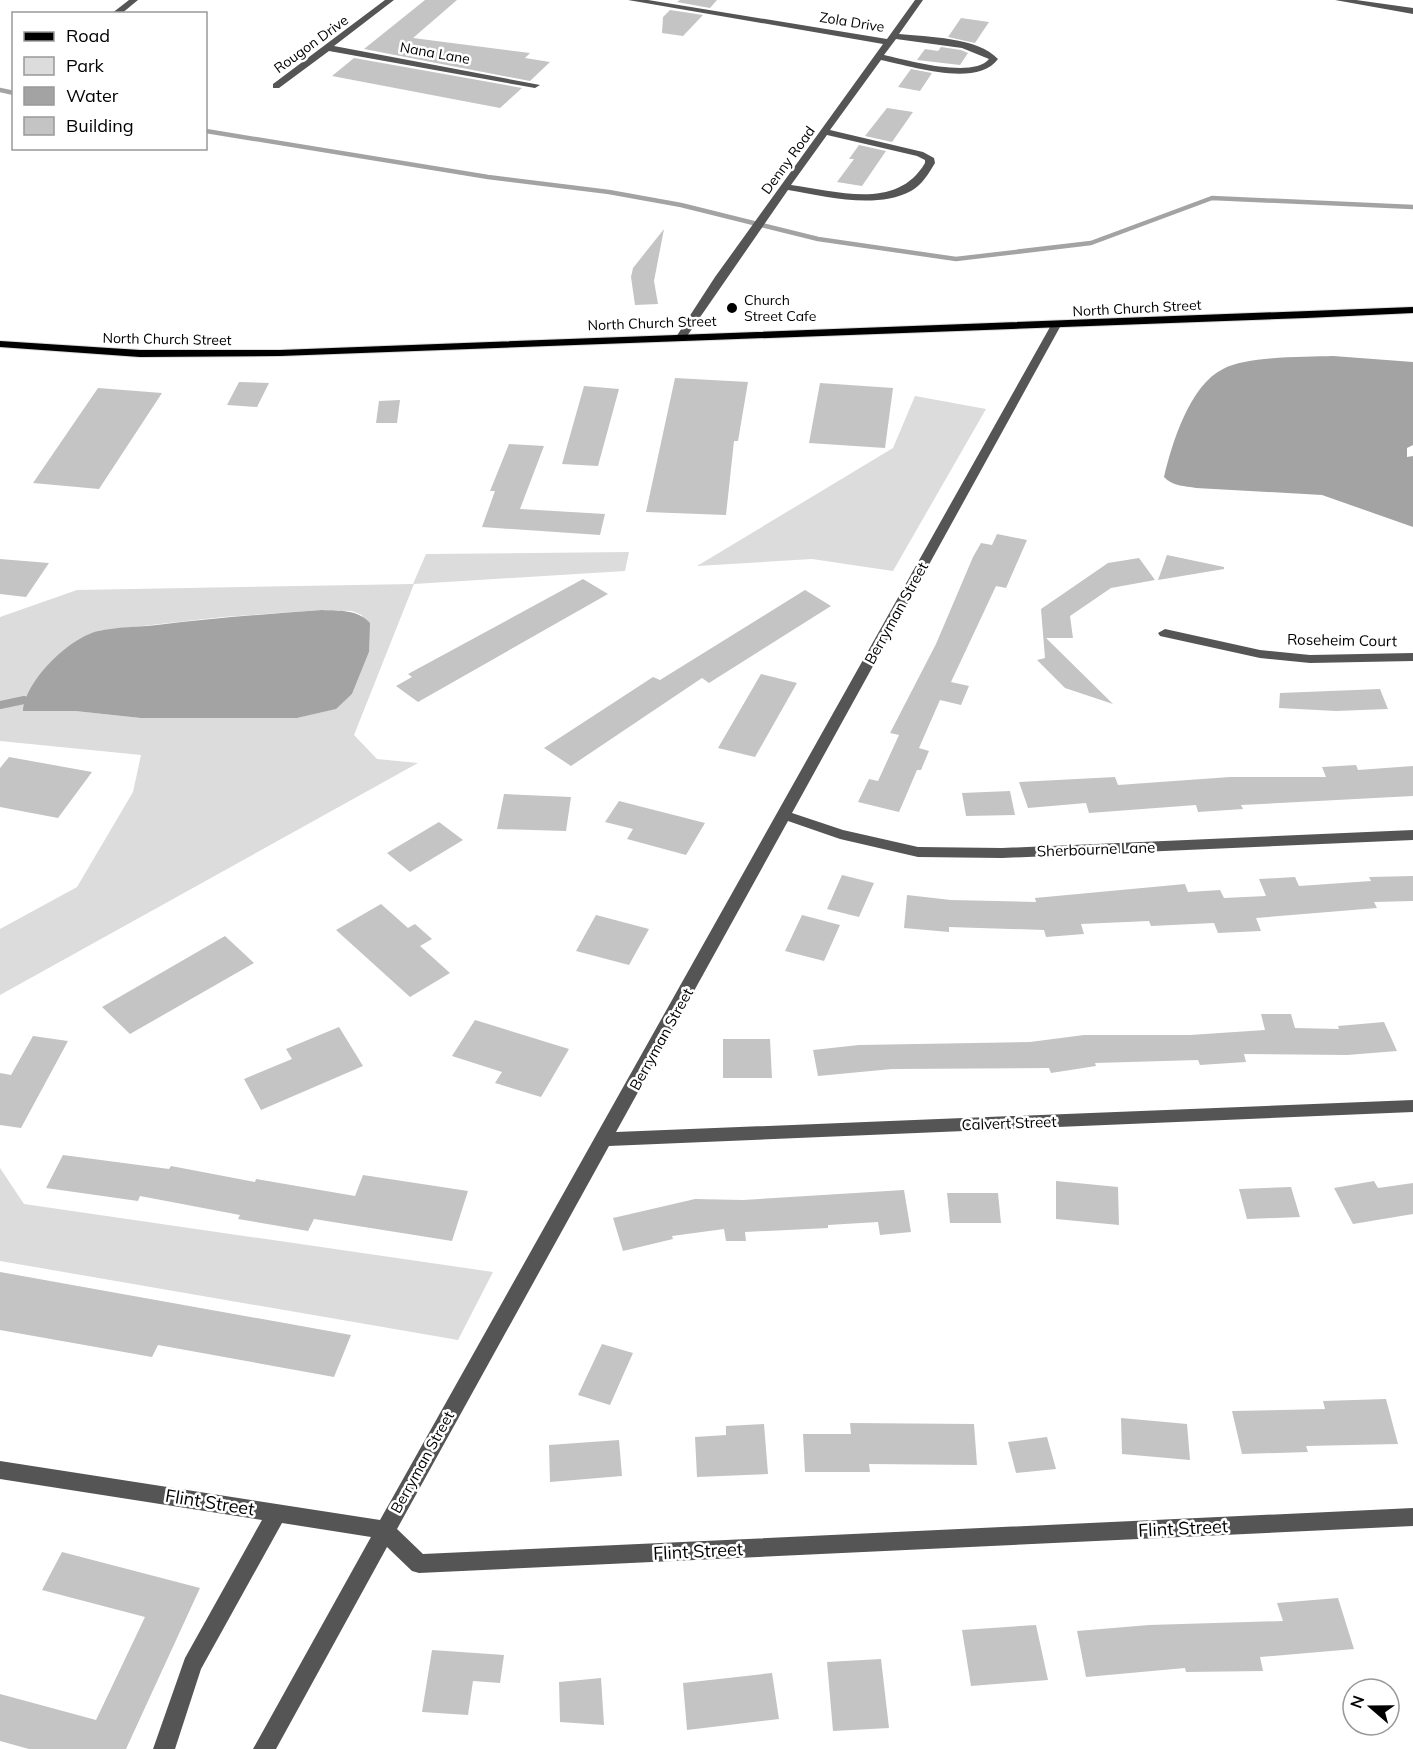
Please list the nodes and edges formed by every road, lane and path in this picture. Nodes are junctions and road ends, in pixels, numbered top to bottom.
1 (134, 0) edge
2 (390, 0) edge
3 (632, 0) edge
4 (919, 0) edge
5 (1339, 0) edge
6 (1413, 11) edge
7 (118, 12) edge
8 (892, 39) junction
9 (329, 48) junction
10 (879, 57) junction
11 (535, 85) dead end
12 (276, 86) dead end
13 (825, 132) junction
14 (785, 187) junction
15 (1413, 310) edge
16 (1055, 327) junction
17 (681, 337) junction
18 (0, 344) edge
19 (1165, 633) dead end
20 (1413, 657) edge
21 (784, 815) junction
22 (1413, 835) edge
23 (1413, 1106) edge
24 (605, 1139) junction
25 (0, 1470) edge
26 (277, 1513) junction
27 (1413, 1517) edge
28 (384, 1530) junction
29 (164, 1749) edge
30 (264, 1749) edge

1 - 7 street
2 - 9 street, Rougon Drive
3 - 8 street, Zola Drive
4 - 8 street, Denny Road
5 - 6 street
8 - 10 street, Denny Road
8 - 10 street, Zola Drive
9 - 11 street, Nana Lane
9 - 12 street, Rougon Drive
10 - 13 street, Denny Road
13 - 14 street, Denny Road
13 - 14 street
14 - 17 street, Denny Road
15 - 16 main road, North Church Street
16 - 17 main road, North Church Street
16 - 21 street, Berryman Street
17 - 18 main road, North Church Street
19 - 20 street, Roseheim Court
21 - 22 street, Sherbourne Lane
21 - 24 street, Berryman Street
23 - 24 street, Calvert Street
24 - 28 street, Berryman Street
25 - 26 street, Flint Street
26 - 28 street, Flint Street
26 - 29 street
27 - 28 street, Flint Street
28 - 30 street, Berryman Street

